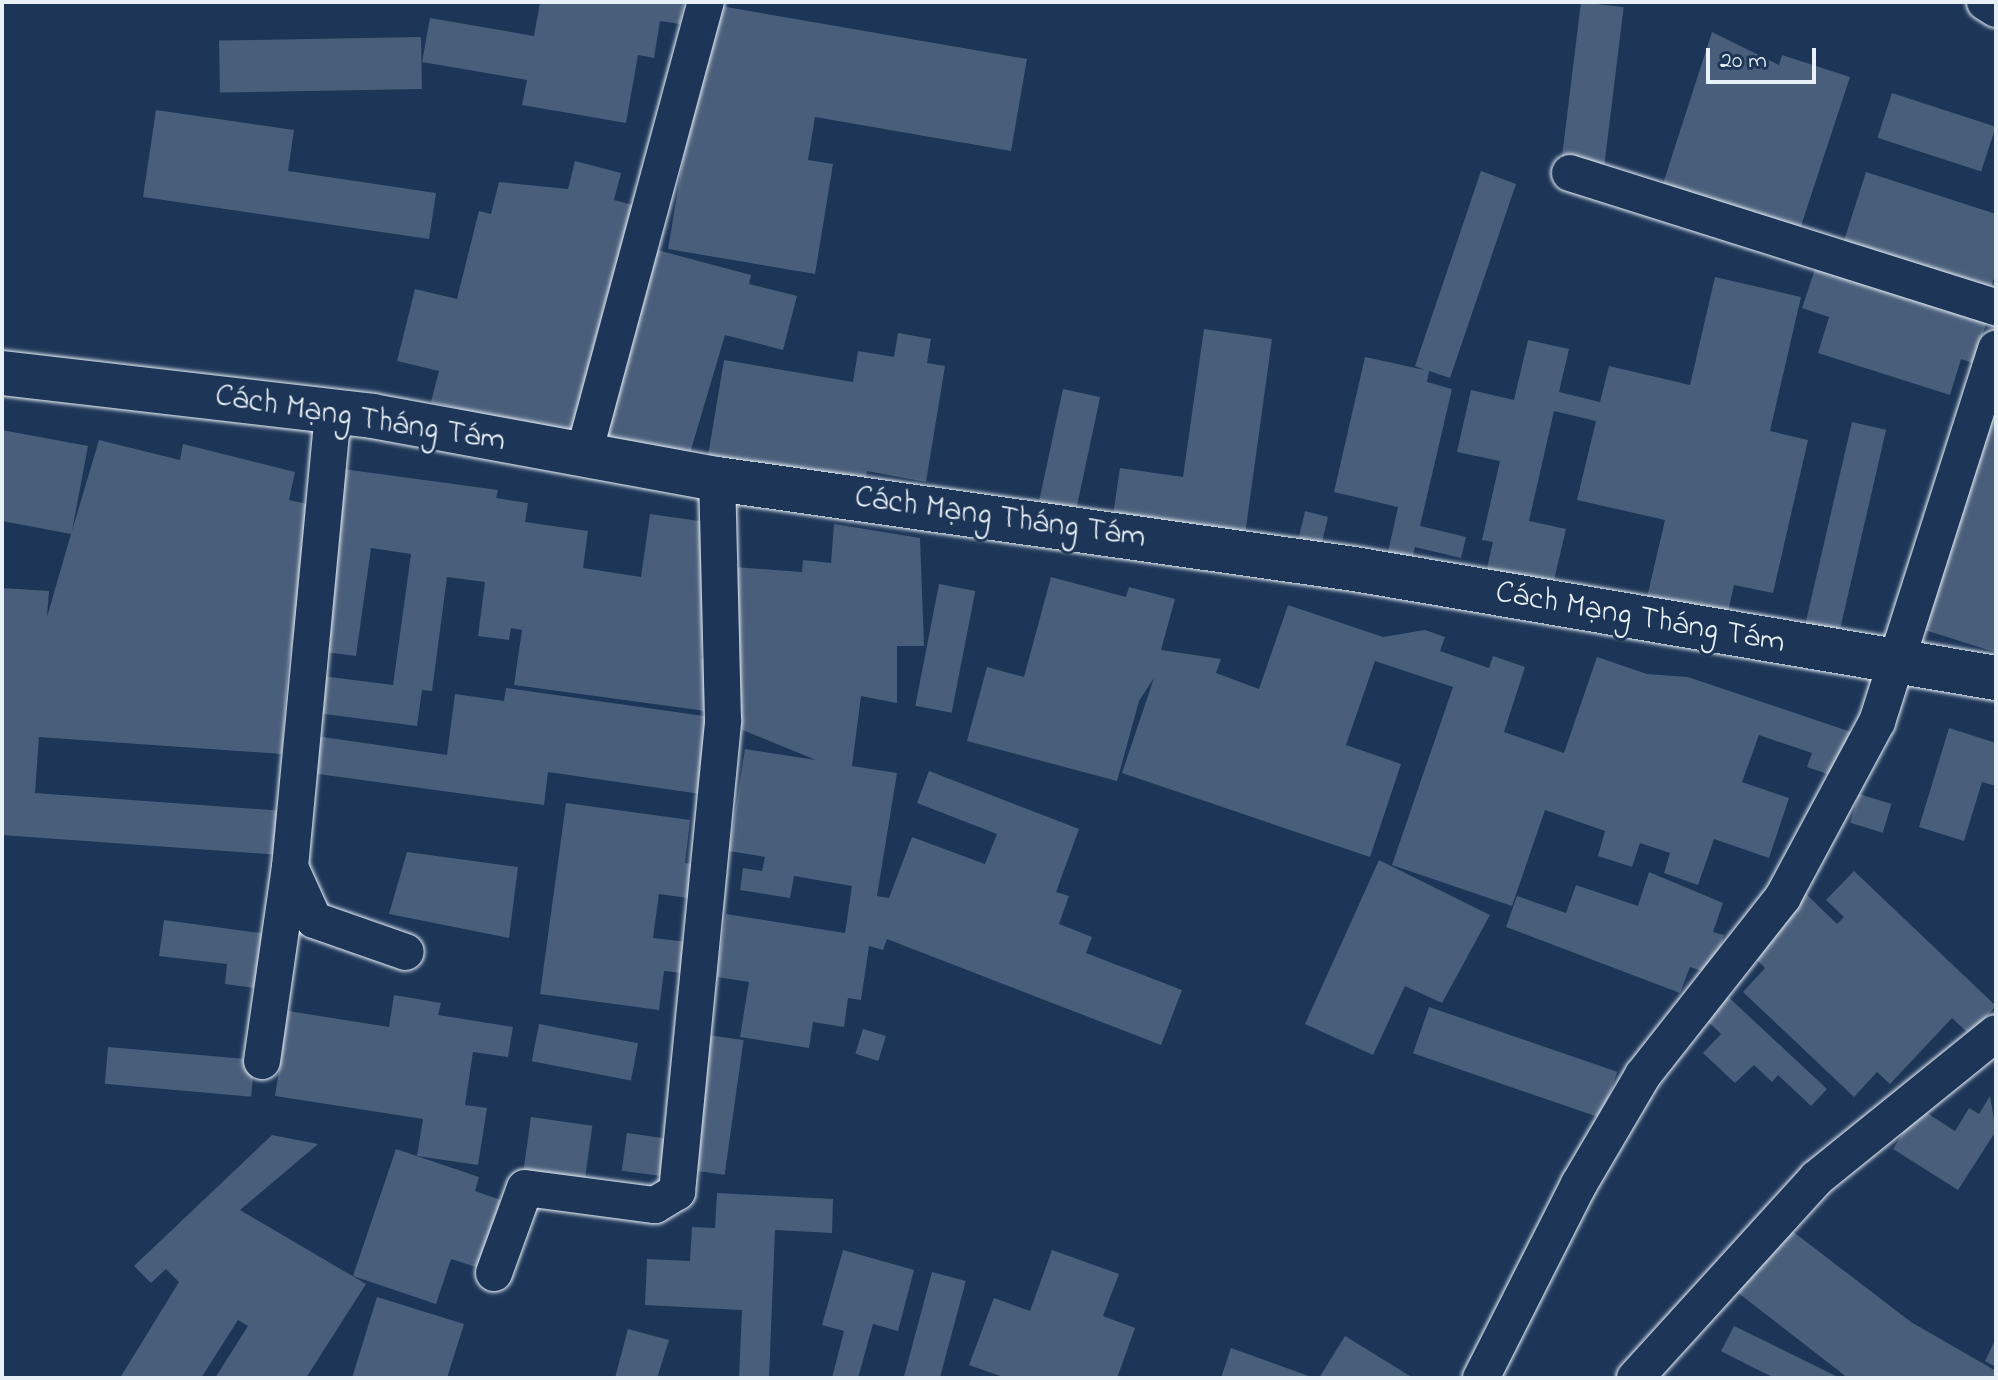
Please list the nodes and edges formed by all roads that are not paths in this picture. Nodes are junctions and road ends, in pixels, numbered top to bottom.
1 (706, 2) edge
2 (1985, 2) edge
3 (1996, 9) edge
4 (1570, 173) dead end
5 (1996, 307) edge
6 (1996, 348) edge
7 (2, 373) edge
8 (333, 410) junction
9 (583, 457) junction
10 (717, 479) junction
11 (1898, 663) junction
12 (1996, 678) edge
13 (290, 867) junction
14 (406, 952) dead end
15 (1996, 1033) edge
16 (262, 1061) dead end
17 (494, 1273) dead end
18 (1481, 1378) edge
19 (1635, 1378) edge

1 - 9 street
2 - 3 street
4 - 5 street
6 - 11 street
7 - 8 street, Cách Mạng Tháng Tám
8 - 9 street, Cách Mạng Tháng Tám
8 - 13 street
9 - 10 street, Cách Mạng Tháng Tám
10 - 11 street, Cách Mạng Tháng Tám
10 - 17 street
11 - 12 street, Cách Mạng Tháng Tám
11 - 18 street
13 - 14 street
13 - 16 street
15 - 19 street

